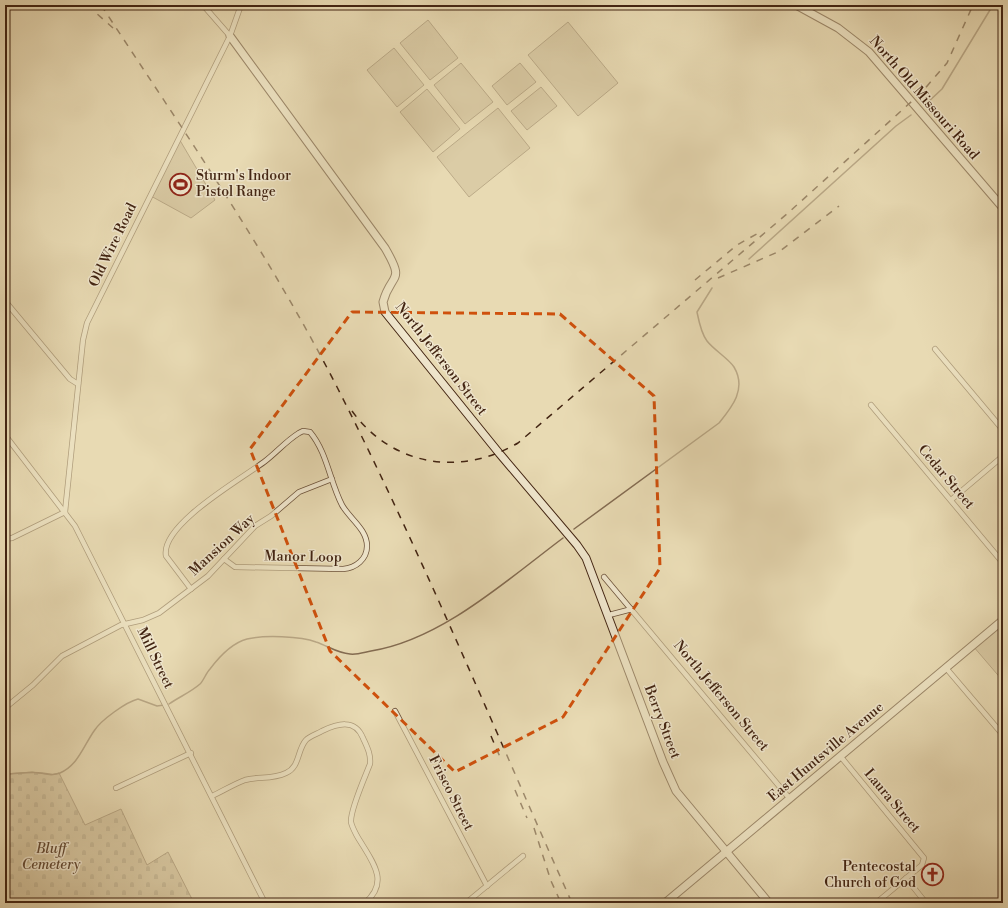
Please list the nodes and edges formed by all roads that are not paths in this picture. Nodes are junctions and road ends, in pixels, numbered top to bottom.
1 (203, 5) edge
2 (241, 5) edge
3 (796, 5) edge
4 (230, 36) junction
5 (1002, 205) edge
6 (5, 301) edge
7 (935, 349) dead end
8 (78, 384) junction
9 (871, 405) dead end
10 (1003, 430) edge
11 (5, 435) edge
12 (1003, 456) edge
13 (332, 479) junction
14 (951, 500) junction
15 (64, 512) junction
16 (566, 531) joint
17 (5, 539) edge
18 (224, 560) junction
19 (1003, 563) edge
20 (604, 577) dead end
21 (191, 589) junction
22 (632, 609) junction
23 (609, 615) junction
24 (1003, 620) edge
25 (126, 624) junction
26 (946, 668) junction
27 (5, 708) edge
28 (395, 711) dead end
29 (1003, 735) edge
30 (191, 753) junction
31 (841, 756) junction
32 (116, 788) dead end
33 (212, 796) junction
34 (790, 799) junction
35 (726, 852) junction
36 (523, 856) dead end
37 (906, 878) junction
38 (487, 886) junction
39 (265, 903) edge
40 (365, 903) edge
41 (466, 903) edge
42 (665, 903) edge
43 (769, 903) edge
44 (876, 903) edge
45 (926, 903) edge

1 - 4 street
2 - 4 street, Old Wire Road
3 - 5 street, North Old Missouri Road
4 - 8 street, Old Wire Road
4 - 16 street, North Jefferson Street
6 - 8 street
7 - 10 street
8 - 15 street, Old Wire Road
9 - 14 street, Cedar Street
11 - 15 street, Mill Street
12 - 14 street
13 - 18 street, Mansion Way
13 - 18 street, Manor Loop
13 - 21 street, Manor Loop
14 - 19 street, Cedar Street
15 - 17 street
15 - 25 street, Mill Street
16 - 23 street, Berry Street
18 - 21 street, Mansion Way
20 - 22 street, North Jefferson Street
21 - 25 street, Mansion Way
22 - 23 street
22 - 34 street, North Jefferson Street
23 - 35 street, Berry Street
24 - 26 street, East Huntsville Avenue
25 - 27 street, Mansion Way
25 - 30 street, Mill Street
26 - 29 street
26 - 31 street, East Huntsville Avenue
28 - 38 street, Frisco Street
30 - 32 street
30 - 33 street, Mill Street
31 - 34 street, East Huntsville Avenue
31 - 37 street, Laura Street
33 - 39 street, Mill Street
33 - 40 street
34 - 35 street, East Huntsville Avenue
35 - 42 street, East Huntsville Avenue
35 - 43 street, Berry Street
36 - 38 street
37 - 44 street
37 - 45 street
38 - 41 street

